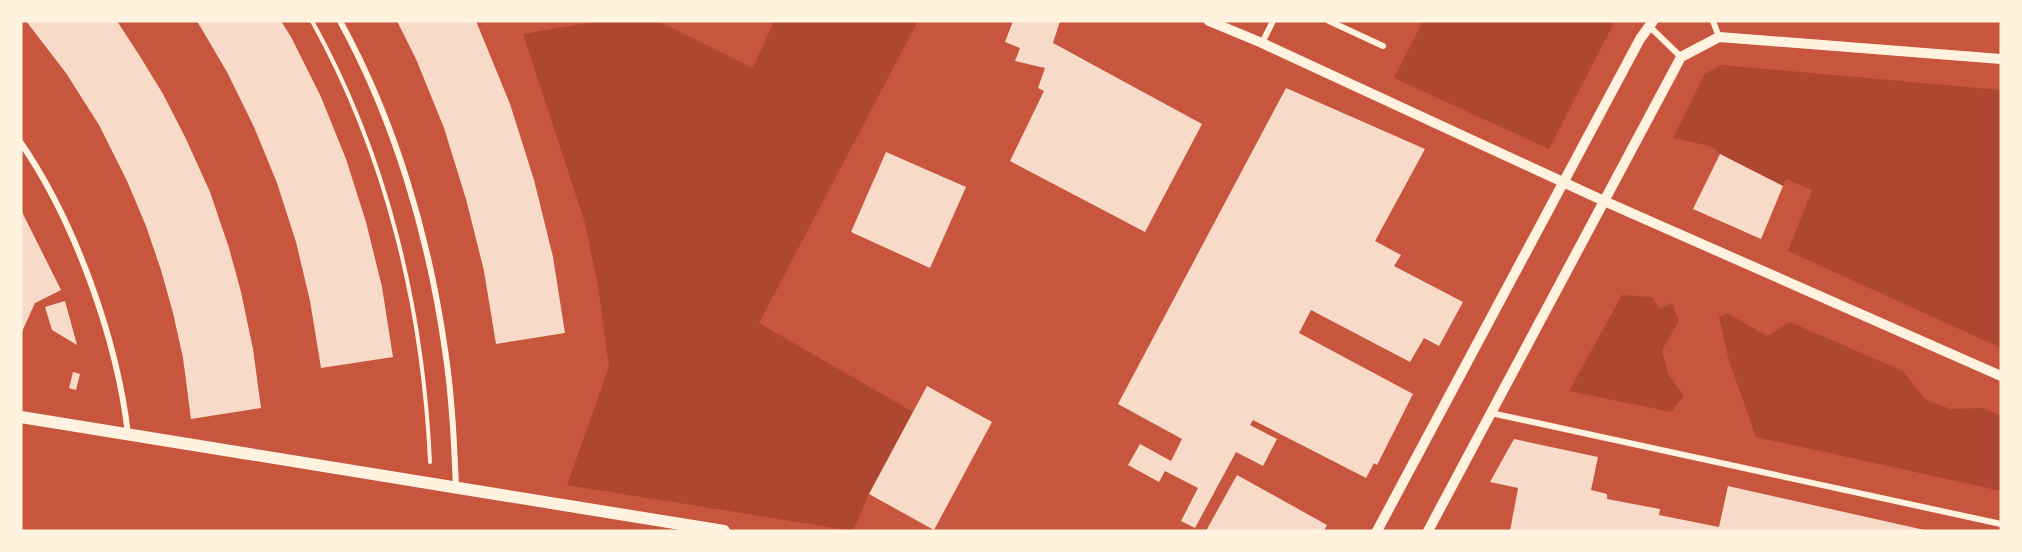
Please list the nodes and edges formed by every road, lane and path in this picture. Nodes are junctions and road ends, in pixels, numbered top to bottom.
1 (312, 21) edge
2 (340, 21) edge
3 (1209, 21) edge
4 (1274, 21) edge
5 (1329, 21) edge
6 (1713, 21) edge
7 (1651, 23) edge
8 (1719, 37) junction
9 (1262, 44) junction
10 (1383, 46) dead end
11 (1681, 57) junction
12 (2001, 59) edge
13 (21, 143) edge
14 (1562, 181) junction
15 (1604, 201) junction
16 (2001, 376) edge
17 (1491, 412) junction
18 (21, 417) edge
19 (128, 434) junction
20 (430, 464) dead end
21 (456, 487) junction
22 (2001, 524) edge
23 (724, 531) edge
24 (1377, 531) edge
25 (1428, 531) edge

1 - 20 path
2 - 21 street
3 - 9 street
4 - 9 street
5 - 10 street
6 - 8 street
7 - 11 street
7 - 14 street
8 - 11 street
8 - 12 street
9 - 14 street
11 - 15 street
13 - 19 street
14 - 15 street
14 - 24 street
15 - 16 street
15 - 17 street
17 - 22 street
17 - 25 street
18 - 19 main road
19 - 21 main road
21 - 23 main road

